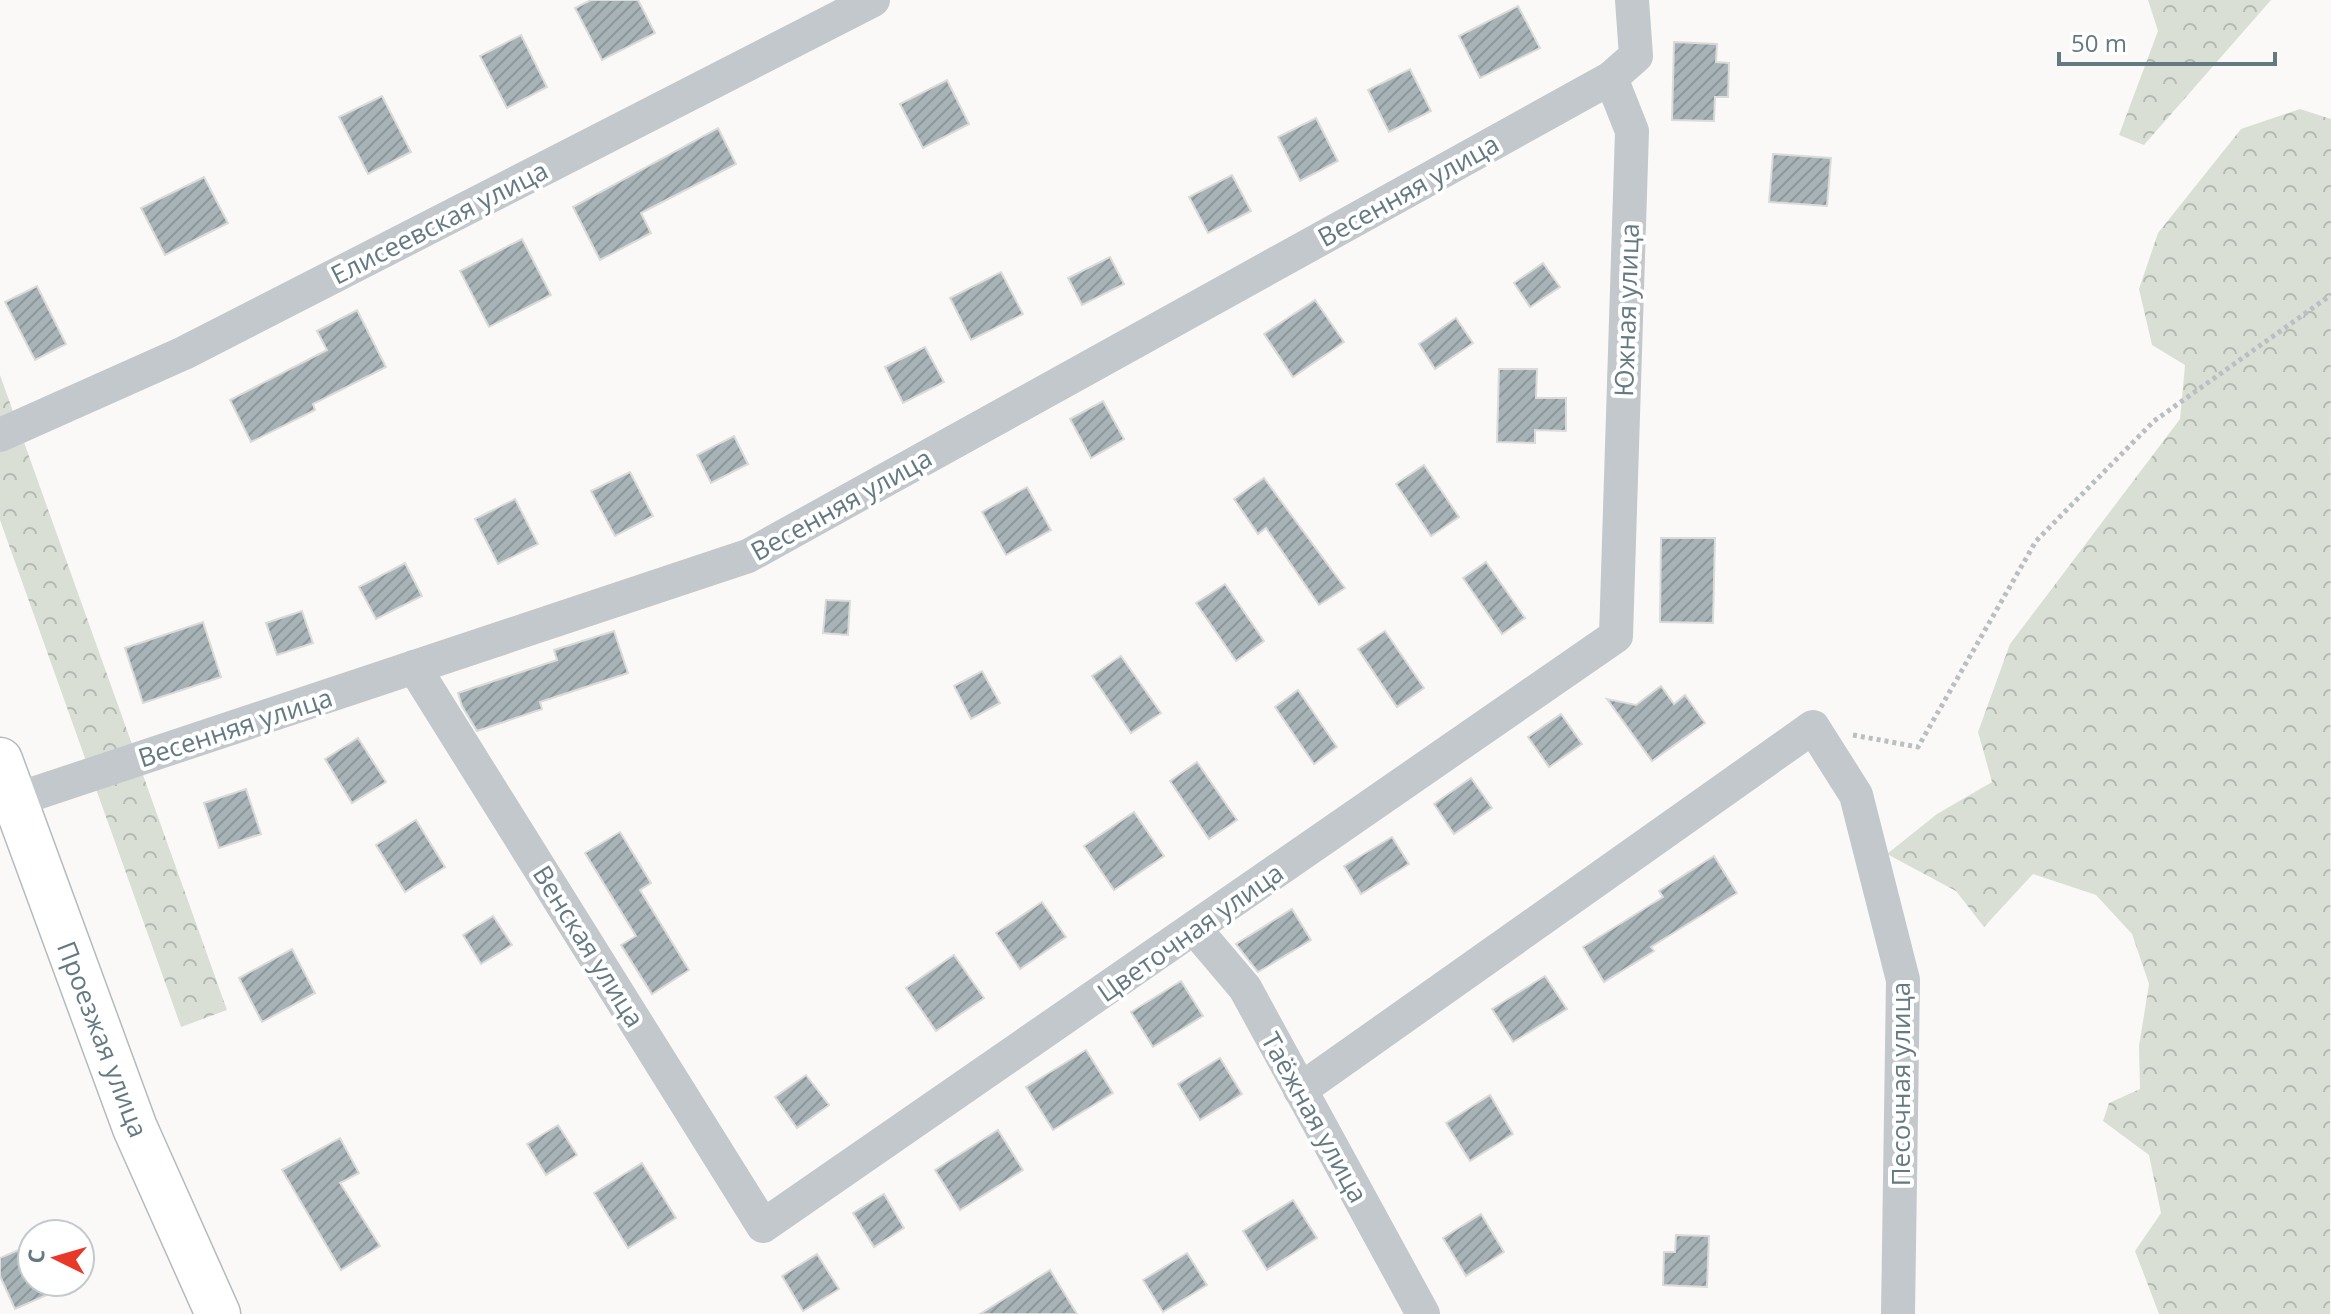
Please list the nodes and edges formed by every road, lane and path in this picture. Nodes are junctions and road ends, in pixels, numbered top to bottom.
1 (873, 0) edge
2 (1632, 0) edge
3 (1611, 78) junction
4 (2331, 295) edge
5 (0, 435) edge
6 (1616, 636) joint
7 (414, 667) junction
8 (1813, 727) junction
9 (8, 780) edge
10 (1195, 929) junction
11 (1300, 1090) junction
12 (763, 1226) joint
13 (218, 1314) edge
14 (1423, 1314) edge
15 (1898, 1314) edge

1 - 5 street, Елисеевская улица
2 - 3 street
3 - 6 street, Южная улица
3 - 7 street, Весенняя улица
4 - 8 path
6 - 10 street, Цветочная улица
7 - 9 street, Весенняя улица
7 - 12 street, Венская улица
8 - 11 street
8 - 15 street, Песочная улица
9 - 13 main road, Проезжая улица
10 - 11 street, Таёжная улица
10 - 12 street, Цветочная улица
11 - 14 street, Таёжная улица

